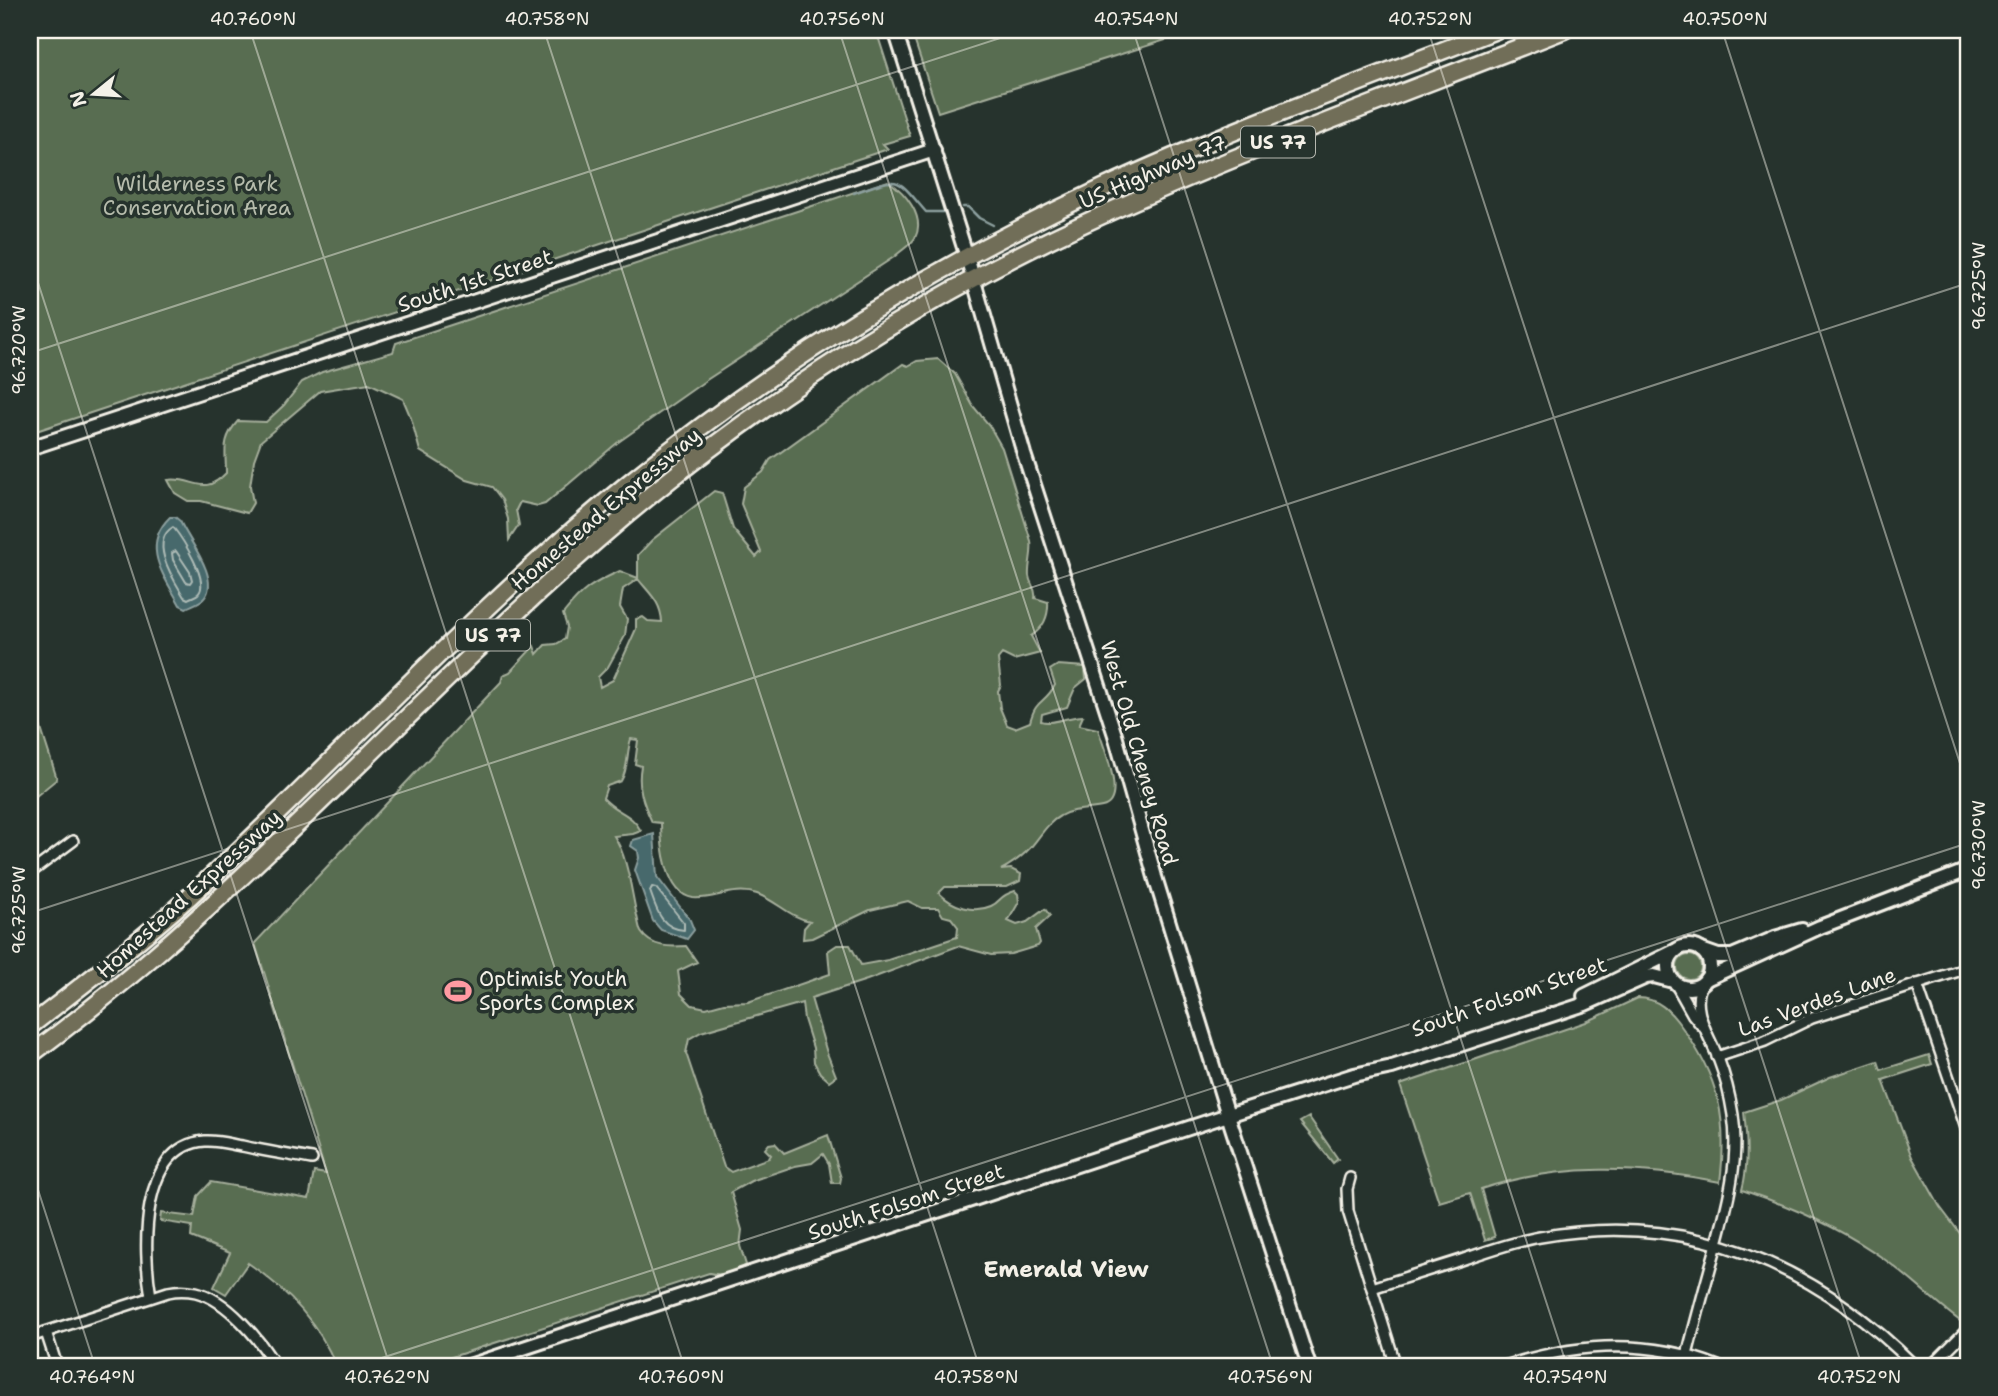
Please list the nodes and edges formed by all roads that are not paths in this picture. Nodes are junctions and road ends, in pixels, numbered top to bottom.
1 (895, 30) edge
2 (1496, 30) edge
3 (1564, 30) edge
4 (934, 150) junction
5 (994, 243) joint
6 (967, 257) junction
7 (997, 268) joint
8 (974, 280) junction
9 (30, 448) edge
10 (73, 841) dead end
11 (1968, 870) edge
12 (30, 873) edge
13 (1820, 927) junction
14 (1702, 950) junction
15 (1675, 951) junction
16 (1968, 968) edge
17 (1704, 981) junction
18 (1674, 982) junction
19 (1917, 984) junction
20 (30, 1027) edge
21 (1704, 1029) junction
22 (30, 1055) edge
23 (1717, 1057) junction
24 (1354, 1076) junction
25 (1228, 1115) junction
26 (1968, 1134) edge
27 (312, 1159) dead end
28 (1350, 1178) dead end
29 (1717, 1244) junction
30 (1372, 1288) junction
31 (151, 1297) junction
32 (1968, 1329) edge
33 (46, 1332) junction
34 (30, 1337) edge
35 (1687, 1355) junction
36 (273, 1362) edge
37 (57, 1366) edge
38 (246, 1366) edge
39 (469, 1366) edge
40 (1308, 1366) edge
41 (1396, 1366) edge
42 (1505, 1366) edge
43 (1717, 1366) edge
44 (1915, 1366) edge
45 (1931, 1366) edge

1 - 4 street, West Old Cheney Road
2 - 5 highway, US Highway 77 / US 77
3 - 7 highway, US Highway 77 / US 77
4 - 6 street, West Old Cheney Road
4 - 9 street, South 1st Street
5 - 6 highway, Homestead Expressway / US 77
6 - 8 street, West Old Cheney Road
6 - 20 highway, Homestead Expressway / US 77
7 - 8 highway, Homestead Expressway / US 77
8 - 22 highway, Homestead Expressway / US 77
8 - 25 street, West Old Cheney Road
10 - 12 street
11 - 13 street
13 - 14 street
13 - 17 street
14 - 15 street
14 - 17 street
15 - 18 street
15 - 24 street, South Folsom Street
16 - 19 street, Las Verdes Lane
17 - 18 street
17 - 21 street
18 - 21 street
18 - 24 street, South Folsom Street
19 - 23 street, Las Verdes Lane
19 - 26 street
21 - 23 street
23 - 29 street
24 - 25 street, South Folsom Street
25 - 39 street, South Folsom Street
25 - 40 street, West Old Cheney Road
27 - 31 street
28 - 30 street
29 - 30 street
29 - 35 street
29 - 44 street
30 - 41 street
31 - 33 street
31 - 36 street
32 - 45 street
33 - 34 street
33 - 37 street
35 - 42 street
35 - 43 street
36 - 38 street

